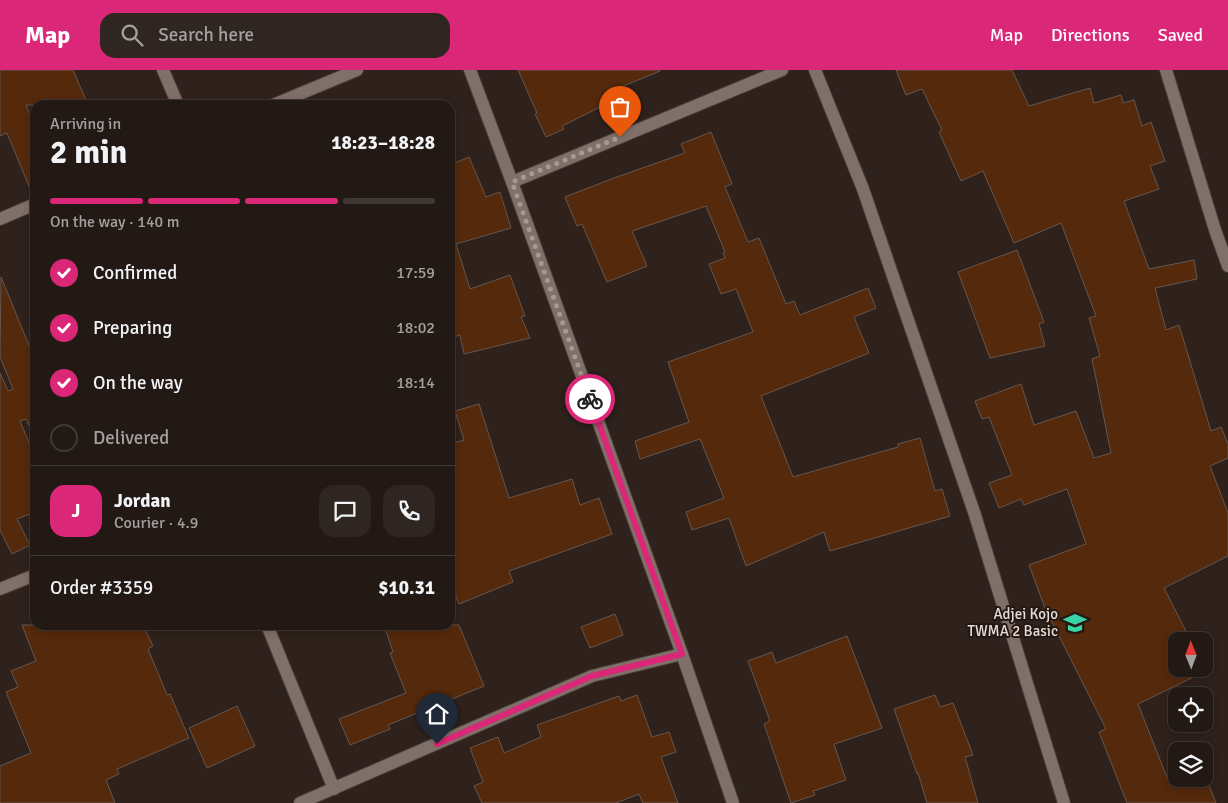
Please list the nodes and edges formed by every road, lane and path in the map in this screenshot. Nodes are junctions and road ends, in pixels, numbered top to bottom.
1 (163, 70) edge
2 (357, 70) edge
3 (470, 70) edge
4 (782, 70) edge
5 (814, 70) edge
6 (1166, 70) edge
7 (176, 100) edge
8 (285, 100) edge
9 (512, 182) junction
10 (30, 206) edge
11 (0, 219) edge
12 (1228, 266) edge
13 (30, 577) edge
14 (0, 589) edge
15 (269, 630) edge
16 (682, 654) junction
17 (334, 789) junction
18 (300, 803) edge
19 (733, 803) edge
20 (1064, 803) edge

1 - 7 street
2 - 8 street
3 - 9 street
4 - 9 street
5 - 20 street
6 - 12 street
9 - 16 street
10 - 11 street
13 - 14 street
15 - 17 street
16 - 17 street
16 - 19 street
17 - 18 street

